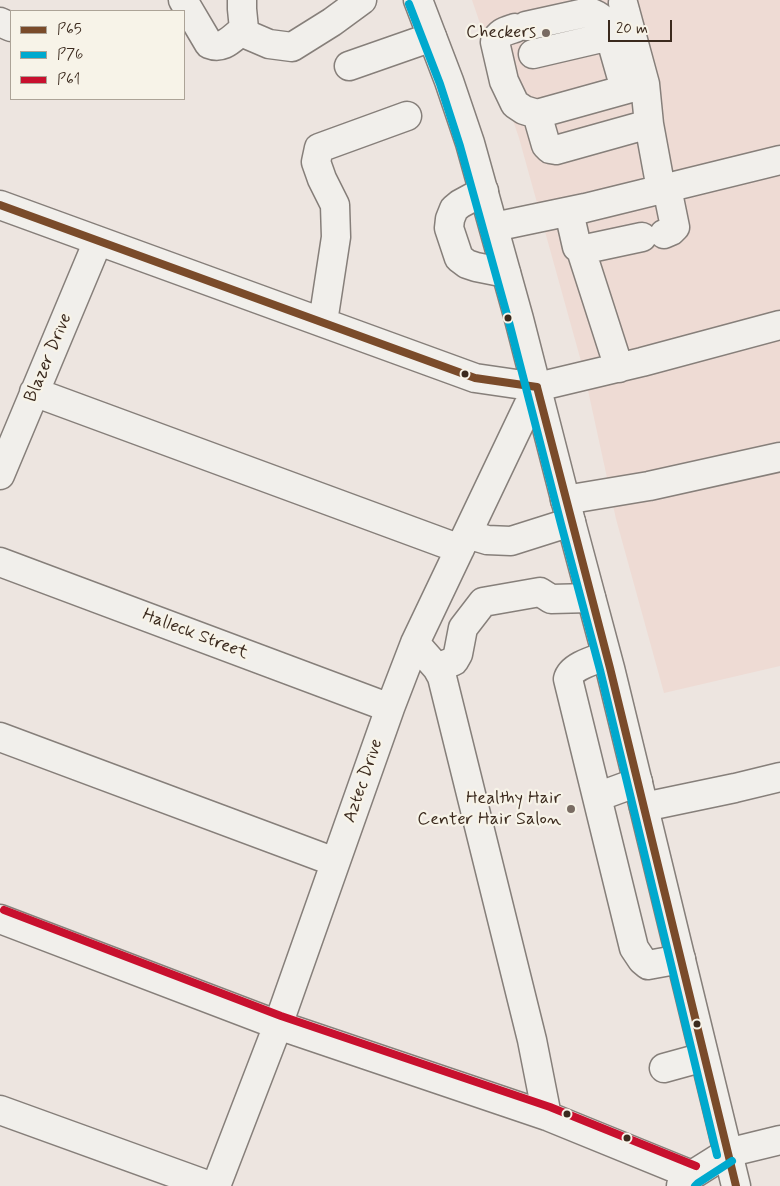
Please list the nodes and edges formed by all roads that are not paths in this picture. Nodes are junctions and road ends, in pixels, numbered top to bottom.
1 (183, 0) edge
2 (242, 0) edge
3 (362, 0) edge
4 (418, 0) edge
5 (623, 3) dead end
6 (241, 32) junction
7 (610, 36) junction
8 (432, 37) junction
9 (518, 59) junction
10 (349, 66) dead end
11 (635, 87) junction
12 (536, 114) junction
13 (406, 116) dead end
14 (649, 124) junction
15 (780, 160) edge
16 (664, 189) junction
17 (484, 191) junction
18 (0, 205) edge
19 (569, 212) junction
20 (494, 227) junction
21 (98, 240) junction
22 (581, 250) junction
23 (506, 273) junction
24 (323, 322) junction
25 (780, 325) edge
26 (619, 368) junction
27 (537, 387) junction
28 (34, 392) junction
29 (780, 457) edge
30 (0, 475) edge
31 (568, 511) junction
32 (463, 542) junction
33 (0, 562) edge
34 (591, 598) junction
35 (415, 642) junction
36 (606, 656) junction
37 (437, 668) junction
38 (390, 708) junction
39 (0, 737) edge
40 (780, 777) edge
41 (641, 795) junction
42 (597, 797) junction
43 (335, 862) junction
44 (0, 919) edge
45 (681, 958) junction
46 (278, 1025) junction
47 (704, 1057) junction
48 (664, 1068) dead end
49 (0, 1110) edge
50 (547, 1116) junction
51 (780, 1140) edge
52 (727, 1152) junction
53 (687, 1181) edge
54 (210, 1186) edge
55 (216, 1186) edge
56 (736, 1186) edge

1 - 6 street
2 - 6 street
3 - 6 street
4 - 8 street
5 - 11 street
7 - 9 street
7 - 9 street
7 - 11 street
8 - 10 street
8 - 17 street
9 - 12 street
11 - 12 street
11 - 14 street
12 - 14 street
13 - 24 street
14 - 16 street
15 - 16 street
16 - 19 street
16 - 22 street
17 - 20 street
17 - 23 street
18 - 21 street
19 - 20 street
19 - 22 street
20 - 23 street
21 - 24 street
21 - 28 street, Blazer Drive
22 - 26 street
23 - 27 street
24 - 27 street
25 - 26 street
26 - 27 street
27 - 31 street
27 - 32 street, Aztec Drive
28 - 30 street, Blazer Drive
28 - 32 street
29 - 31 street
31 - 32 street
31 - 34 street
32 - 35 street, Aztec Drive
33 - 38 street, Halleck Street
34 - 36 street
34 - 37 street
35 - 37 street
35 - 38 street, Aztec Drive
36 - 41 street
36 - 42 street
37 - 50 street
38 - 43 street, Aztec Drive
39 - 43 street
40 - 41 street
41 - 42 street
41 - 45 street
42 - 45 street
43 - 46 street, Aztec Drive
44 - 46 street
45 - 47 street
46 - 50 street
46 - 55 street, Aztec Drive
47 - 48 street
47 - 52 street
49 - 54 street
50 - 53 street
51 - 52 street
52 - 53 street
52 - 56 street

